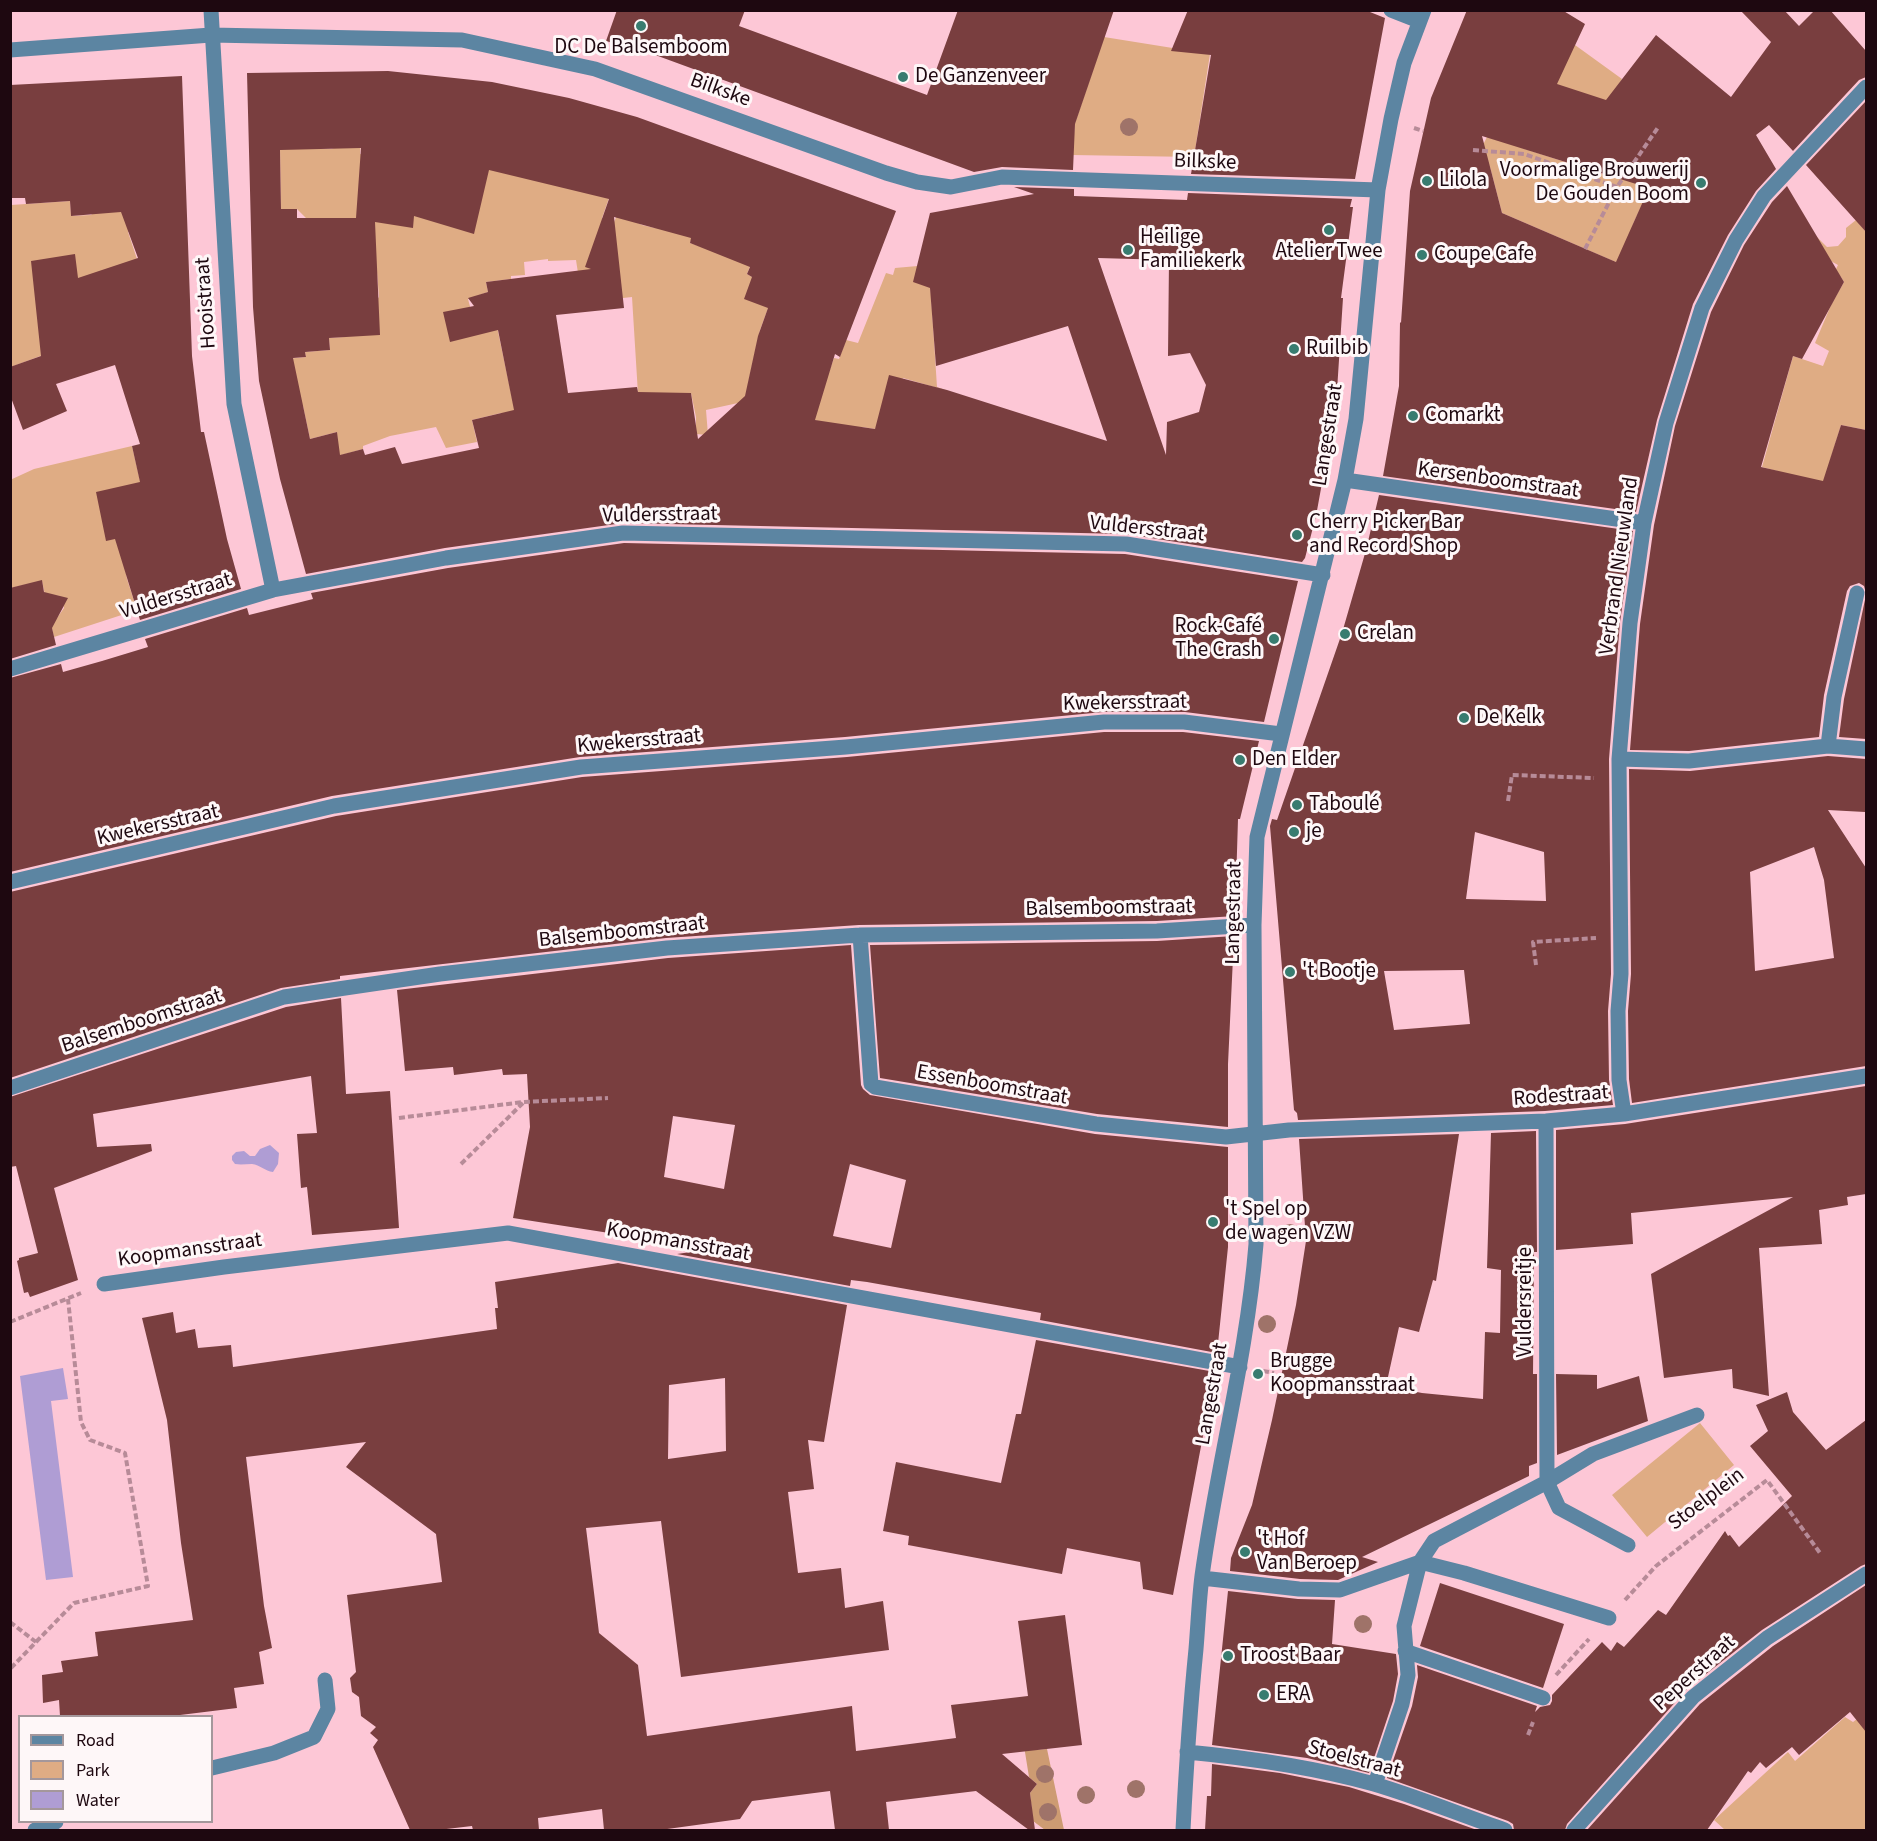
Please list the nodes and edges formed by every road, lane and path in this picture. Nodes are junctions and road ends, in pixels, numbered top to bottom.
1 (210, 10) edge
2 (1390, 10) edge
3 (1422, 16) edge
4 (212, 35) junction
5 (10, 50) edge
6 (1866, 87) edge
7 (1659, 126) dead end
8 (1473, 150) dead end
9 (1617, 187) junction
10 (1378, 190) junction
11 (1585, 249) dead end
12 (1345, 480) junction
13 (1644, 523) junction
14 (1323, 575) junction
15 (273, 590) junction
16 (1857, 593) dead end
17 (10, 669) edge
18 (1281, 734) junction
19 (1828, 746) junction
20 (1866, 749) edge
21 (1619, 759) junction
22 (1619, 779) junction
23 (1508, 801) dead end
24 (10, 882) edge
25 (1254, 925) junction
26 (860, 935) junction
27 (1621, 936) junction
28 (1536, 965) dead end
29 (1866, 1076) edge
30 (10, 1088) edge
31 (608, 1098) dead end
32 (524, 1102) junction
33 (1623, 1114) junction
34 (399, 1118) dead end
35 (1546, 1121) junction
36 (1255, 1134) junction
37 (461, 1164) dead end
38 (104, 1284) joint
39 (68, 1299) junction
40 (10, 1322) edge
41 (1240, 1367) junction
42 (1697, 1415) dead end
43 (1547, 1482) junction
44 (1628, 1545) dead end
45 (1820, 1553) dead end
46 (1420, 1562) junction
47 (1866, 1574) edge
48 (1202, 1578) junction
49 (1609, 1618) junction
50 (10, 1622) edge
51 (36, 1642) junction
52 (1405, 1651) junction
53 (10, 1669) edge
54 (325, 1680) dead end
55 (1543, 1698) junction
56 (1528, 1736) dead end
57 (1187, 1752) junction
58 (213, 1768) edge
59 (1375, 1785) junction
60 (1183, 1830) edge
61 (1505, 1830) edge
62 (1574, 1830) edge

1 - 4 street, Hooistraat
2 - 3 street
3 - 10 street, Langestraat
4 - 5 street, Bilkske
4 - 10 street, Bilkske
4 - 15 street, Hooistraat
6 - 13 street, Verbrand Nieuwland
7 - 9 path
8 - 9 path
9 - 11 path
10 - 12 street, Langestraat
12 - 13 street, Kersenboomstraat
12 - 14 street, Langestraat
13 - 21 street, Verbrand Nieuwland
14 - 15 street, Vuldersstraat
14 - 18 street, Langestraat
15 - 17 street, Vuldersstraat
16 - 19 street
18 - 24 street, Kwekersstraat
18 - 25 street, Langestraat
19 - 20 street
19 - 21 street
21 - 22 street, Verbrand Nieuwland
22 - 23 path
22 - 27 street, Verbrand Nieuwland
25 - 26 street, Balsemboomstraat
25 - 36 street, Langestraat
26 - 30 street, Balsemboomstraat
26 - 36 street, Essenboomstraat
27 - 28 path
27 - 33 street, Verbrand Nieuwland
29 - 33 street, Rodestraat
31 - 32 path
32 - 34 path
32 - 37 path
33 - 35 street, Rodestraat
35 - 36 street, Rodestraat
35 - 43 street, Vuldersreitje
36 - 41 street, Langestraat
38 - 39 path
38 - 41 street, Koopmansstraat
39 - 40 path
39 - 51 path
41 - 48 street, Langestraat
42 - 43 street
43 - 44 street
43 - 46 street
45 - 49 path, Stoelplein
46 - 48 street
46 - 49 street
46 - 52 street
47 - 62 street, Peperstraat
48 - 57 street, Langestraat
49 - 55 path, Stoelplein
50 - 51 path
51 - 53 path
52 - 55 street
52 - 59 street
54 - 58 street
55 - 56 path, Stoelplein
57 - 59 street, Stoelstraat
57 - 60 street, Langestraat
59 - 61 street, Stoelstraat

